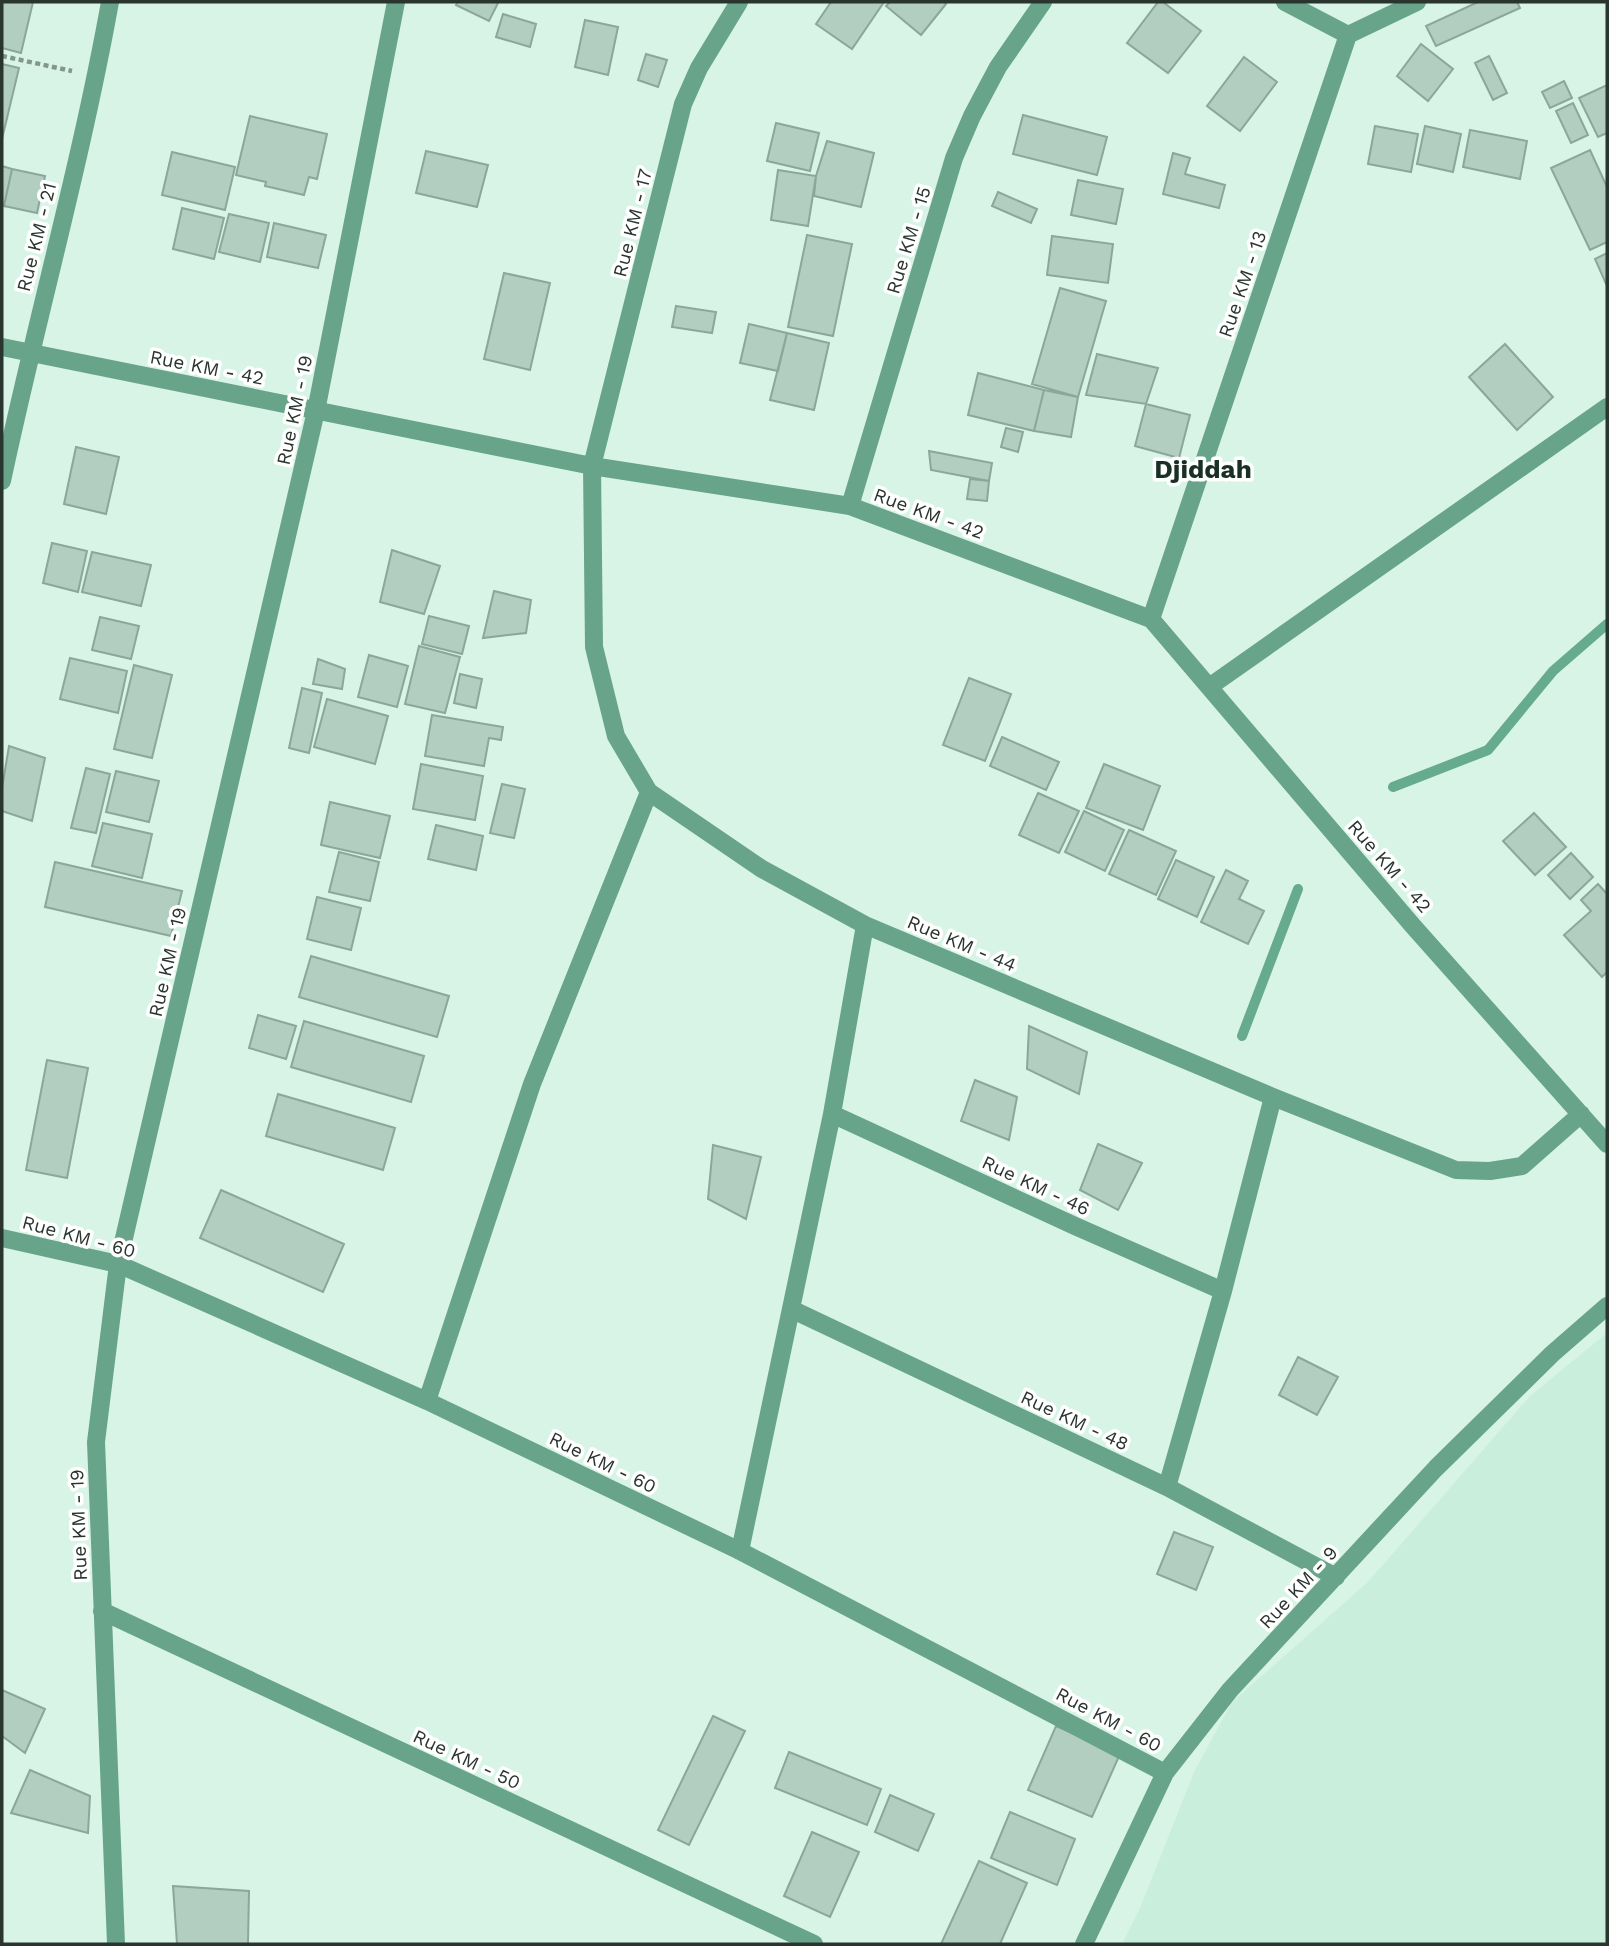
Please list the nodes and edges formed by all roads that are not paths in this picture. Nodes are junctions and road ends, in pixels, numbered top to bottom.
1 (110, 2) edge
2 (396, 2) edge
3 (739, 2) edge
4 (1042, 2) edge
5 (1286, 2) edge
6 (1417, 2) edge
7 (1348, 35) junction
8 (2, 347) edge
9 (30, 353) junction
10 (1607, 407) edge
11 (316, 411) junction
12 (592, 466) junction
13 (2, 481) edge
14 (850, 506) junction
15 (1151, 619) junction
16 (1209, 687) junction
17 (649, 792) junction
18 (865, 925) junction
19 (1273, 1097) junction
20 (832, 1114) junction
21 (1581, 1114) junction
22 (1607, 1144) edge
23 (2, 1238) edge
24 (118, 1264) junction
25 (1223, 1291) junction
26 (1607, 1306) edge
27 (791, 1309) junction
28 (427, 1401) junction
29 (1167, 1487) junction
30 (740, 1551) junction
31 (1336, 1577) junction
32 (102, 1611) junction
33 (1165, 1773) junction
34 (116, 1944) edge
35 (814, 1944) edge
36 (1084, 1944) edge

1 - 9 street, Rue KM - 21
2 - 11 street, Rue KM - 19
3 - 12 street, Rue KM - 17
4 - 14 street, Rue KM - 15
5 - 7 street
6 - 7 street
7 - 15 street, Rue KM - 13
8 - 9 street, Rue KM - 42
9 - 11 street, Rue KM - 42
9 - 13 street, Rue KM - 21
10 - 16 street
11 - 12 street, Rue KM - 42
11 - 24 street, Rue KM - 19
12 - 14 street, Rue KM - 42
12 - 17 street, Rue KM - 44
14 - 15 street, Rue KM - 42
15 - 16 street, Rue KM - 42
16 - 21 street, Rue KM - 42
17 - 18 street, Rue KM - 44
17 - 28 street
18 - 19 street, Rue KM - 44
18 - 20 street
19 - 21 street, Rue KM - 44
19 - 25 street
20 - 25 street, Rue KM - 46
20 - 27 street
21 - 22 street, Rue KM - 42
23 - 24 street, Rue KM - 60
24 - 28 street, Rue KM - 60
24 - 32 street, Rue KM - 19
25 - 29 street
26 - 31 street, Rue KM - 9
27 - 29 street, Rue KM - 48
27 - 30 street
28 - 30 street, Rue KM - 60
29 - 31 street, Rue KM - 48
30 - 33 street, Rue KM - 60
31 - 33 street, Rue KM - 9
32 - 34 street, Rue KM - 19
32 - 35 street, Rue KM - 50
33 - 36 street, Rue KM - 9

